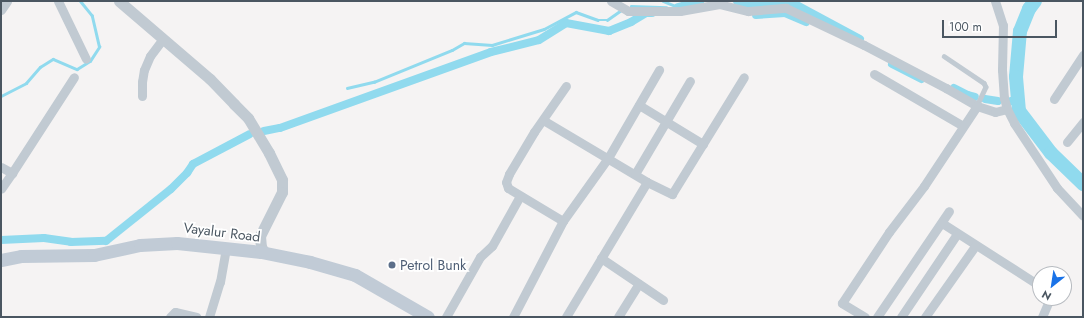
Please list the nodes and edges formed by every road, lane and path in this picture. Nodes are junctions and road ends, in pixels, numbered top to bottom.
1 (7, 1) edge
2 (58, 1) edge
3 (611, 1) edge
4 (996, 1) edge
5 (122, 2) edge
6 (1, 10) edge
7 (162, 40) junction
8 (1083, 55) edge
9 (944, 56) dead end
10 (86, 59) dead end
11 (659, 70) dead end
12 (874, 74) dead end
13 (744, 77) dead end
14 (74, 78) dead end
15 (690, 80) dead end
16 (566, 86) dead end
17 (142, 96) dead end
18 (1054, 99) dead end
19 (639, 105) junction
20 (977, 106) junction
21 (1007, 109) junction
22 (543, 120) junction
23 (666, 121) junction
24 (1083, 122) edge
25 (963, 126) junction
26 (1067, 142) dead end
27 (703, 144) junction
28 (608, 158) junction
29 (1, 167) edge
30 (12, 173) junction
31 (635, 174) junction
32 (647, 182) junction
33 (1, 189) edge
34 (520, 196) junction
35 (950, 211) dead end
36 (1083, 216) edge
37 (563, 221) junction
38 (942, 223) junction
39 (957, 234) junction
40 (975, 246) junction
41 (226, 249) junction
42 (265, 253) junction
43 (601, 258) junction
44 (1, 260) edge
45 (1032, 281) edge
46 (639, 284) junction
47 (663, 300) dead end
48 (1047, 306) edge
49 (170, 317) edge
50 (196, 317) edge
51 (209, 317) edge
52 (427, 317) edge
53 (446, 317) edge
54 (513, 317) edge
55 (566, 317) edge
56 (618, 317) edge
57 (865, 317) edge
58 (877, 317) edge
59 (901, 317) edge
60 (925, 317) edge
61 (1042, 317) edge

1 - 6 street
2 - 10 street
3 - 20 street
4 - 21 street
5 - 7 street
7 - 17 street
7 - 42 street
8 - 18 street
9 - 20 lane
11 - 19 street
12 - 25 street
13 - 27 street
14 - 30 street
15 - 23 street
16 - 22 street
19 - 23 street
19 - 28 street
20 - 21 street
20 - 25 street
21 - 36 street
22 - 28 street
22 - 34 street
23 - 27 street
23 - 31 street
24 - 26 street
25 - 57 street
27 - 32 street
28 - 31 street
28 - 37 street
29 - 30 street
30 - 33 street
31 - 32 street
32 - 43 street
34 - 37 street
34 - 53 street
35 - 38 street
37 - 54 street
38 - 39 street
38 - 58 street
39 - 40 street
39 - 59 street
40 - 45 street
40 - 60 street
41 - 42 main road, Vayalur Road
41 - 44 main road, Vayalur Road
41 - 51 street
42 - 52 main road, Vayalur Road
43 - 46 street
43 - 55 street
46 - 47 street
46 - 56 street
48 - 61 street
49 - 50 street

